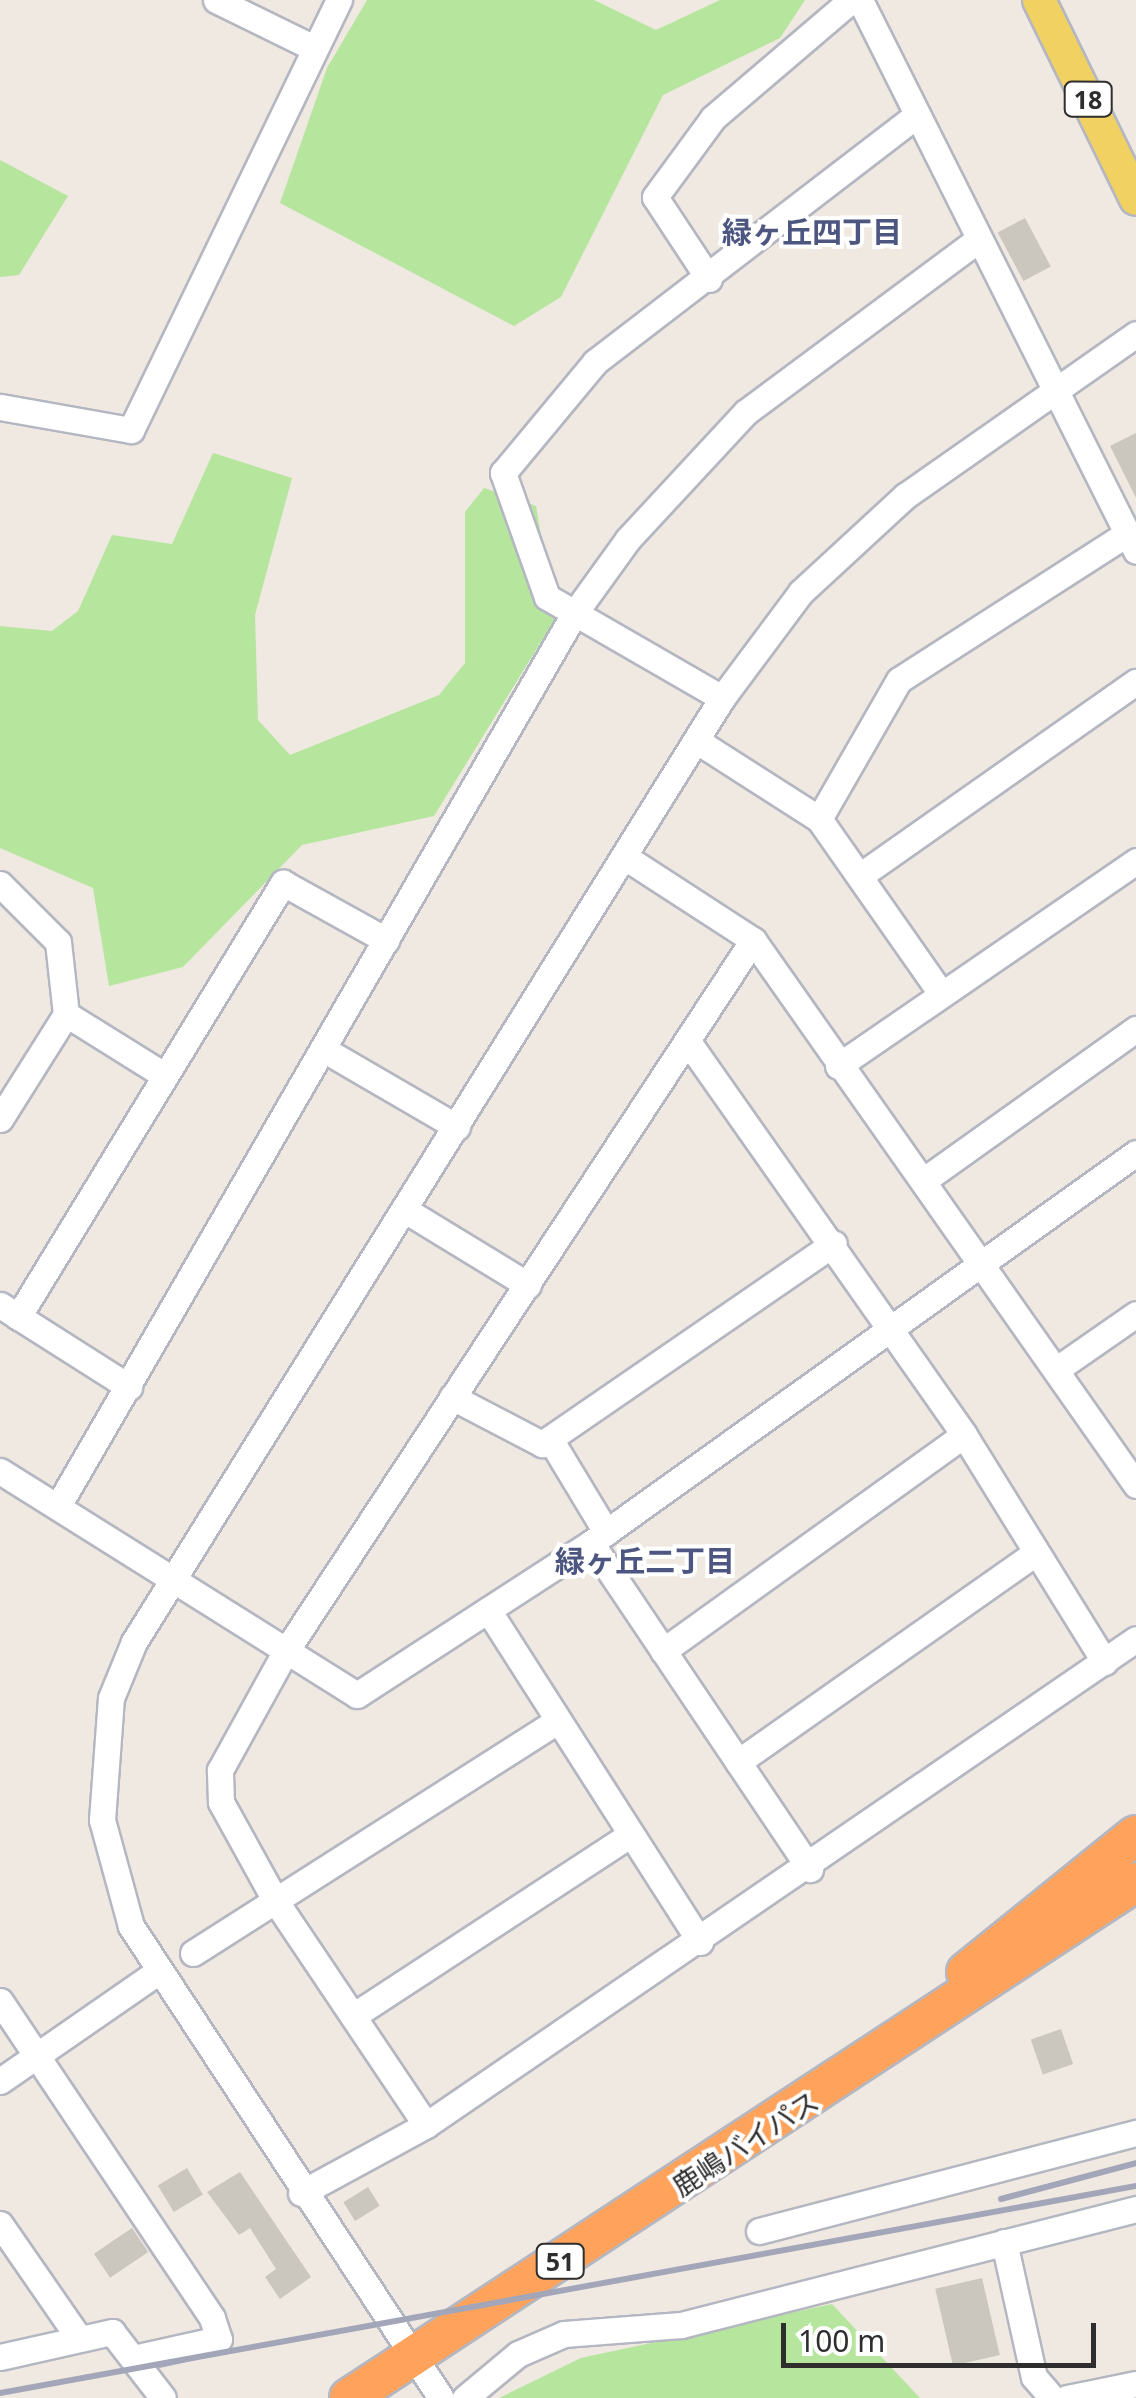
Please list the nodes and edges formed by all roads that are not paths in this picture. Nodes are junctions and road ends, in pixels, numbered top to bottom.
1 (216, 0) edge
2 (339, 0) edge
3 (851, 0) edge
4 (860, 0) edge
5 (1039, 0) edge
6 (314, 48) junction
7 (916, 116) junction
8 (1136, 199) edge
9 (975, 242) junction
10 (709, 278) junction
11 (1136, 334) edge
12 (1059, 390) junction
13 (0, 407) edge
14 (1132, 542) edge
15 (574, 614) junction
16 (1136, 682) edge
17 (722, 698) junction
18 (698, 741) junction
19 (819, 819) junction
20 (625, 857) junction
21 (1136, 861) edge
22 (861, 875) junction
23 (0, 884) edge
24 (386, 940) junction
25 (754, 940) junction
26 (940, 992) junction
27 (66, 1014) junction
28 (1136, 1029) edge
29 (690, 1046) junction
30 (324, 1048) junction
31 (838, 1066) junction
32 (164, 1075) junction
33 (0, 1118) edge
34 (457, 1126) junction
35 (1136, 1153) edge
36 (927, 1178) junction
37 (405, 1210) junction
38 (834, 1243) junction
39 (980, 1260) junction
40 (528, 1285) junction
41 (9, 1311) edge
42 (1136, 1314) edge
43 (887, 1327) junction
44 (1057, 1369) junction
45 (129, 1387) junction
46 (452, 1397) junction
47 (964, 1435) junction
48 (550, 1439) junction
49 (0, 1471) edge
50 (1134, 1479) edge
51 (58, 1506) junction
52 (598, 1537) junction
53 (1032, 1555) junction
54 (174, 1580) junction
55 (488, 1610) junction
56 (1136, 1639) edge
57 (664, 1651) junction
58 (284, 1654) junction
59 (1105, 1662) junction
60 (557, 1721) junction
61 (738, 1762) junction
62 (1136, 1835) edge
63 (628, 1836) junction
64 (810, 1869) junction
65 (1136, 1882) edge
66 (275, 1900) junction
67 (1136, 1912) edge
68 (700, 1942) junction
69 (193, 1952) dead end
70 (1022, 1961) junction
71 (159, 1971) junction
72 (0, 2002) edge
73 (353, 2016) junction
74 (39, 2056) junction
75 (0, 2080) edge
76 (426, 2124) junction
77 (773, 2126) junction
78 (1136, 2133) edge
79 (301, 2193) junction
80 (1136, 2209) edge
81 (759, 2231) dead end
82 (2, 2233) edge
83 (1004, 2242) junction
84 (79, 2338) junction
85 (138, 2356) junction
86 (409, 2356) junction
87 (0, 2357) edge
88 (1136, 2384) edge
89 (163, 2398) edge
90 (349, 2398) edge
91 (442, 2398) edge
92 (465, 2398) edge
93 (1052, 2398) edge
94 (1067, 2398) edge

1 - 6 street
2 - 6 street
3 - 10 street
4 - 7 street
5 - 8 main road, 18
6 - 13 street
7 - 9 street
7 - 10 street
9 - 12 street
9 - 15 street
10 - 15 street
11 - 12 street
12 - 14 street
12 - 17 street
14 - 19 street
15 - 17 street
15 - 24 street
16 - 22 street
17 - 18 street
18 - 19 street
18 - 20 street
19 - 22 street
20 - 25 street
20 - 34 street
21 - 26 street
22 - 26 street
23 - 27 street
24 - 30 street
24 - 32 street
25 - 29 street
25 - 31 street
26 - 31 street
27 - 32 street
27 - 33 street
28 - 36 street
29 - 38 street
29 - 40 street
30 - 34 street
30 - 45 street
31 - 36 street
32 - 41 street
34 - 37 street
35 - 39 street
36 - 39 street
37 - 40 street
37 - 54 street
38 - 43 street
38 - 48 street
39 - 43 street
39 - 44 street
40 - 46 street
41 - 45 street
42 - 44 street
43 - 47 street
43 - 52 street
44 - 50 street
45 - 51 street
46 - 48 street
46 - 58 street
47 - 53 street
47 - 57 street
48 - 52 street
49 - 51 street
51 - 54 street
52 - 55 street
52 - 57 street
53 - 59 street
53 - 61 street
54 - 58 street
54 - 71 street
55 - 58 street
55 - 60 street
56 - 59 street
57 - 61 street
58 - 66 street
59 - 64 street
60 - 63 street
60 - 66 street
61 - 64 street
62 - 77 highway, 51
63 - 68 street
63 - 73 street
64 - 68 street
65 - 70 highway, 鹿嶋バイパス / 51
66 - 69 street
66 - 73 street
67 - 70 highway, 51
68 - 76 street
70 - 77 highway, 鹿嶋バイパス / 51
71 - 74 street
71 - 79 street
72 - 74 street
73 - 76 street
74 - 75 street
74 - 85 street
76 - 79 street
77 - 86 highway, 鹿嶋バイパス / 51
78 - 81 street
79 - 86 street
80 - 83 street
82 - 84 street
83 - 92 street
83 - 93 street
84 - 85 street
84 - 87 street
85 - 89 street
86 - 90 highway, 鹿嶋バイパス / 51
86 - 91 street
88 - 94 street

